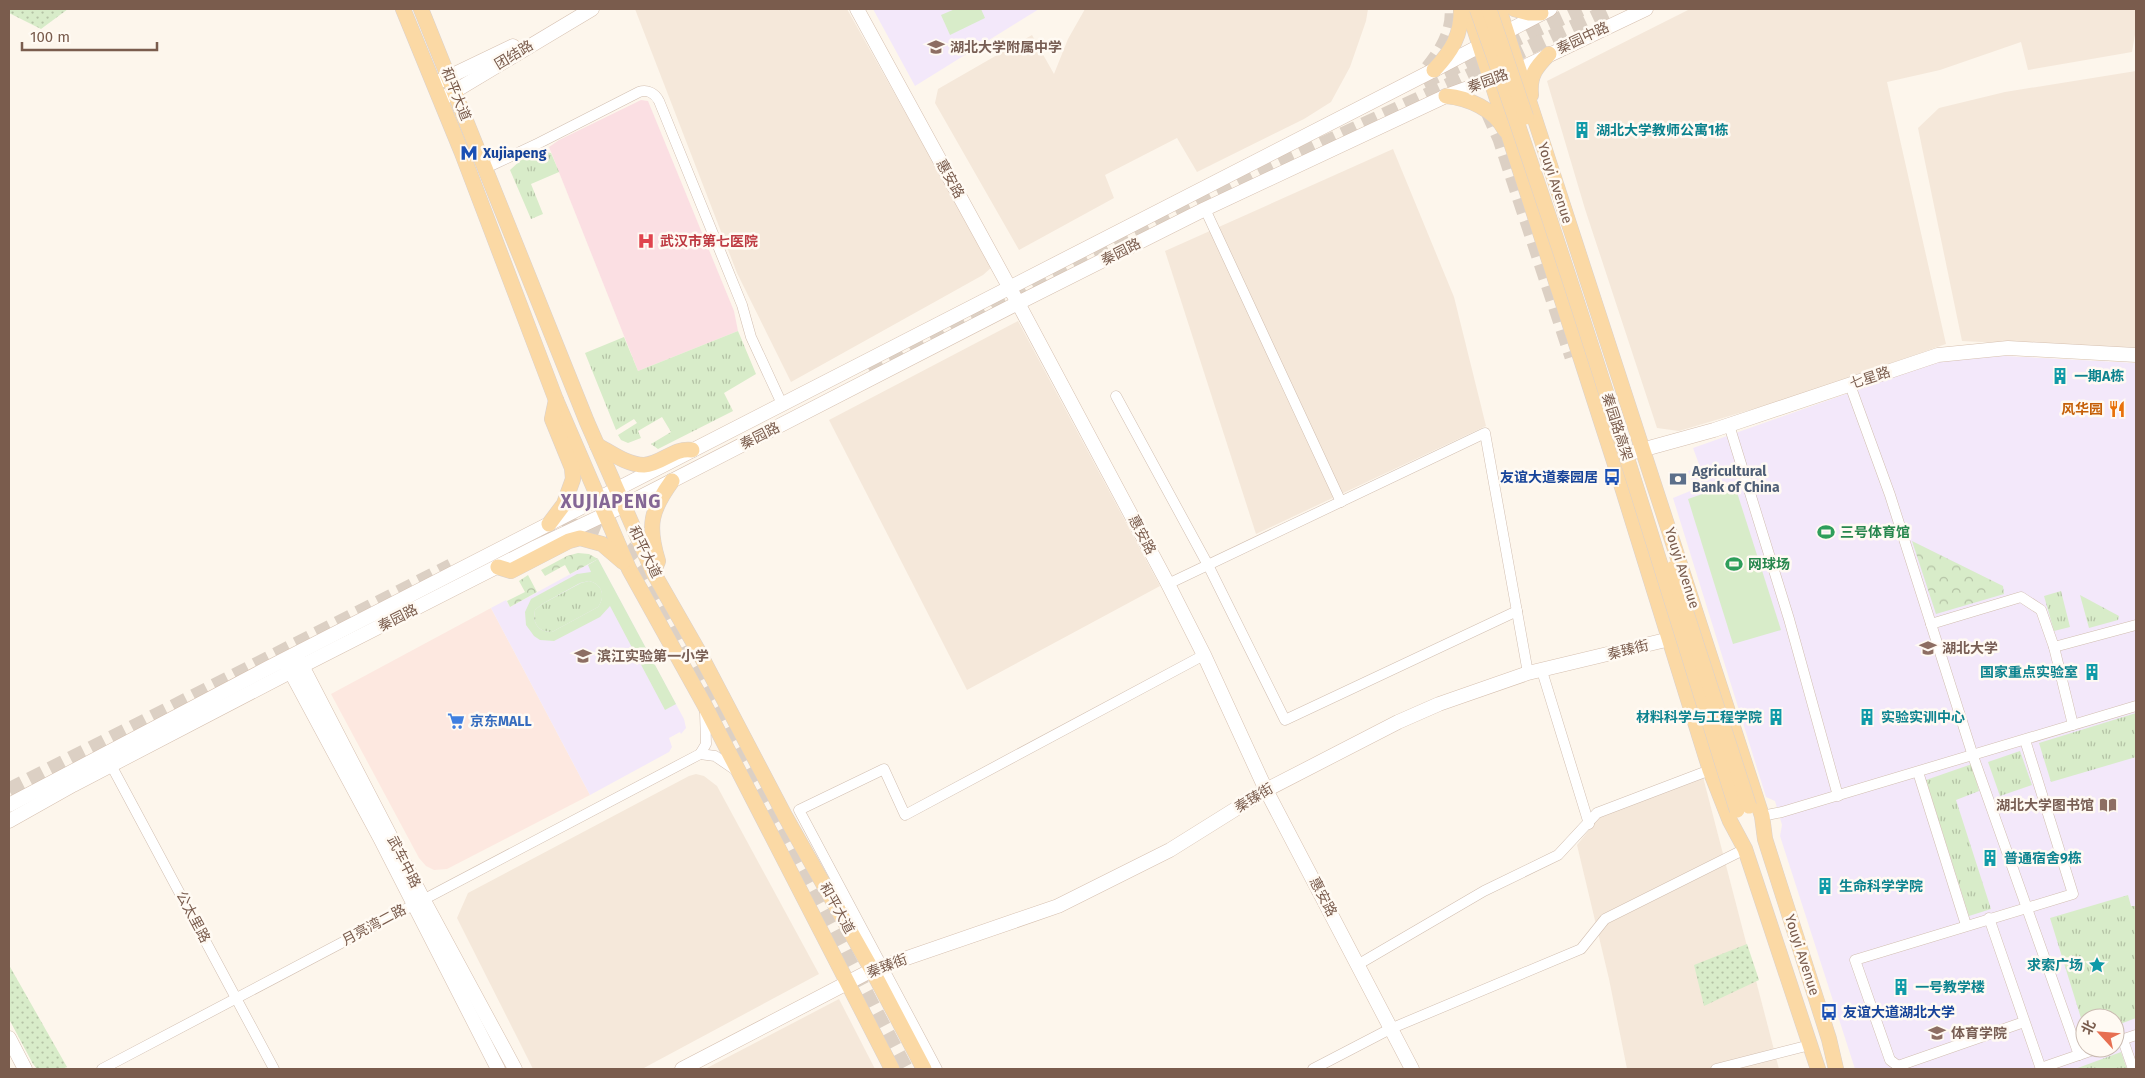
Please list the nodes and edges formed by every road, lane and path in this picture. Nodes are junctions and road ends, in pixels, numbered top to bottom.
1 (403, 9) edge
2 (421, 9) edge
3 (857, 9) edge
4 (1461, 9) edge
5 (1468, 9) edge
6 (1477, 9) edge
7 (1489, 9) edge
8 (1500, 9) edge
9 (1514, 9) edge
10 (1646, 9) edge
11 (590, 10) edge
12 (1545, 11) edge
13 (1507, 30) junction
14 (1484, 43) junction
15 (1549, 54) junction
16 (1520, 69) junction
17 (1434, 70) junction
18 (1491, 80) junction
19 (433, 84) junction
20 (452, 84) junction
21 (1446, 96) junction
22 (440, 100) junction
23 (1534, 116) junction
24 (1512, 146) junction
25 (486, 168) junction
26 (1205, 210) junction
27 (1010, 287) junction
28 (1018, 303) junction
29 (2136, 355) edge
30 (1572, 357) tunnel mouth
31 (1850, 384) junction
32 (1116, 396) dead end
33 (1592, 397) junction
34 (556, 400) junction
35 (782, 404) junction
36 (1729, 425) junction
37 (596, 445) junction
38 (1643, 449) junction
39 (692, 450) junction
40 (1613, 458) junction
41 (672, 481) junction
42 (616, 490) junction
43 (598, 499) junction
44 (1341, 502) junction
45 (623, 506) junction
46 (605, 514) junction
47 (549, 524) junction
48 (1208, 565) junction
49 (498, 567) junction
50 (629, 569) junction
51 (653, 572) junction
52 (1168, 584) junction
53 (1517, 611) junction
54 (1931, 624) junction
55 (2136, 625) edge
56 (1670, 639) junction
57 (2054, 647) junction
58 (1204, 655) junction
59 (293, 663) junction
60 (1535, 672) junction
61 (704, 704) junction
62 (2136, 706) edge
63 (2073, 725) junction
64 (2025, 740) junction
65 (700, 754) junction
66 (1973, 756) junction
67 (111, 765) junction
68 (1710, 770) junction
69 (739, 772) junction
70 (1918, 772) junction
71 (1266, 790) junction
72 (1838, 796) junction
73 (9, 805) edge
74 (1743, 808) junction
75 (1762, 816) junction
76 (9, 821) edge
77 (1589, 824) junction
78 (1765, 839) junction
79 (1745, 849) junction
80 (418, 902) junction
81 (2026, 906) junction
82 (1989, 918) junction
83 (1966, 925) junction
84 (1359, 964) junction
85 (877, 968) junction
86 (848, 983) junction
87 (236, 998) junction
88 (2024, 1022) junction
89 (1390, 1028) junction
90 (9, 1038) edge
91 (2075, 1044) edge
92 (1810, 1045) junction
93 (2125, 1052) edge
94 (2075, 1056) edge
95 (1731, 1067) edge
96 (1898, 1068) edge
97 (25, 1069) edge
98 (102, 1069) edge
99 (274, 1069) edge
100 (498, 1069) edge
101 (514, 1069) edge
102 (682, 1069) edge
103 (892, 1069) edge
104 (924, 1069) edge
105 (937, 1069) edge
106 (1313, 1069) edge
107 (1412, 1069) edge
108 (1716, 1069) edge
109 (1818, 1069) edge
110 (1836, 1069) edge
111 (2041, 1069) edge
112 (2134, 1069) edge

1 - 19 main road, 和平大道
2 - 20 main road, 和平大道
3 - 27 street, 惠安路
4 - 17 main road
5 - 14 main road, Youyi Avenue
6 - 74 main road, 秦园路高架, bridge
7 - 74 main road, 秦园路高架, bridge
8 - 13 main road, Youyi Avenue
9 - 12 main road
10 - 15 street, 秦园中路
11 - 20 street, 团结路
12 - 13 street
13 - 14 street
13 - 16 main road, Youyi Avenue
14 - 17 street, 秦园路
14 - 18 main road, Youyi Avenue
15 - 16 street, 秦园中路
15 - 23 main road
16 - 18 street, 秦园路
16 - 23 main road, Youyi Avenue
17 - 27 street, 秦园路
18 - 21 street, 秦园路
18 - 24 main road, Youyi Avenue
19 - 20 street, 团结路
19 - 22 main road, 和平大道
20 - 22 street, 团结路
20 - 25 main road, 和平大道
21 - 24 main road
21 - 26 street, 秦园路
22 - 34 main road, 和平大道
23 - 38 main road, Youyi Avenue
24 - 33 main road, Youyi Avenue
25 - 35 street
25 - 37 main road, 和平大道
26 - 28 street, 秦园路
26 - 44 street
27 - 28 street, 惠安路
27 - 35 street, 秦园路
28 - 41 street, 秦园路
28 - 52 street, 惠安路
29 - 31 street, 七星路
30 - 33 main road
31 - 36 street, 七星路
31 - 54 street
32 - 48 street
33 - 40 main road, Youyi Avenue
34 - 43 main road, 和平大道
34 - 47 main road
35 - 39 street, 秦园路
36 - 38 street, 七星路
36 - 72 street
37 - 39 main road
37 - 42 main road, 和平大道
38 - 40 street, 七星路
38 - 75 main road, Youyi Avenue
39 - 42 street, 秦园路
40 - 56 main road, Youyi Avenue
41 - 45 street, 秦园路
41 - 51 main road
42 - 43 street, 秦园路
42 - 45 main road, 和平大道
43 - 46 main road, 和平大道
43 - 47 street, 秦园路
44 - 48 street
44 - 53 street
45 - 46 street, 秦园路
45 - 51 main road, 和平大道
46 - 49 street, 秦园路
46 - 50 main road, 和平大道
47 - 59 street, 秦园路
48 - 52 street
48 - 53 street
49 - 50 main road
49 - 59 street, 秦园路
50 - 61 main road, 和平大道
51 - 85 main road, 和平大道
52 - 58 street, 惠安路
53 - 60 street
54 - 57 street
54 - 66 street
55 - 57 street
56 - 60 street, 秦臻街
56 - 68 main road, Youyi Avenue
57 - 63 street
58 - 71 street, 惠安路
58 - 85 street
59 - 67 street, 秦园路
59 - 73 street, 秦园路
59 - 80 street, 武车中路
60 - 71 street, 秦臻街
60 - 77 street
61 - 65 street
61 - 69 main road, 和平大道
62 - 63 street
63 - 64 street
64 - 66 street
64 - 81 street
65 - 69 street
65 - 80 street, 月亮湾二路
66 - 70 street
66 - 81 street
67 - 76 street, 秦园路
67 - 87 street, 公太里路
68 - 77 street
68 - 79 main road, Youyi Avenue
69 - 86 main road, 和平大道
70 - 72 street
70 - 83 street
71 - 84 street, 惠安路
71 - 85 street, 秦臻街
72 - 75 street
74 - 78 main road, 秦园路高架
74 - 79 main road, 秦园路高架
75 - 78 main road, Youyi Avenue
77 - 84 street
78 - 110 main road, Youyi Avenue
79 - 89 street
79 - 92 main road, Youyi Avenue
80 - 87 street, 月亮湾二路
80 - 100 street, 武车中路
80 - 101 street, 武车中路
81 - 82 street
81 - 91 street
82 - 83 street
82 - 88 street
83 - 96 street
84 - 89 street, 惠安路
85 - 86 street, 秦臻街
85 - 104 main road, 和平大道
85 - 105 street
86 - 102 street, 秦臻街
86 - 103 main road, 和平大道
87 - 98 street, 月亮湾二路
87 - 99 street, 公太里路
88 - 96 street
88 - 111 street
89 - 106 street
89 - 107 street, 惠安路
90 - 97 street
92 - 95 street
92 - 109 main road, Youyi Avenue
93 - 112 street
94 - 111 street
95 - 108 street

